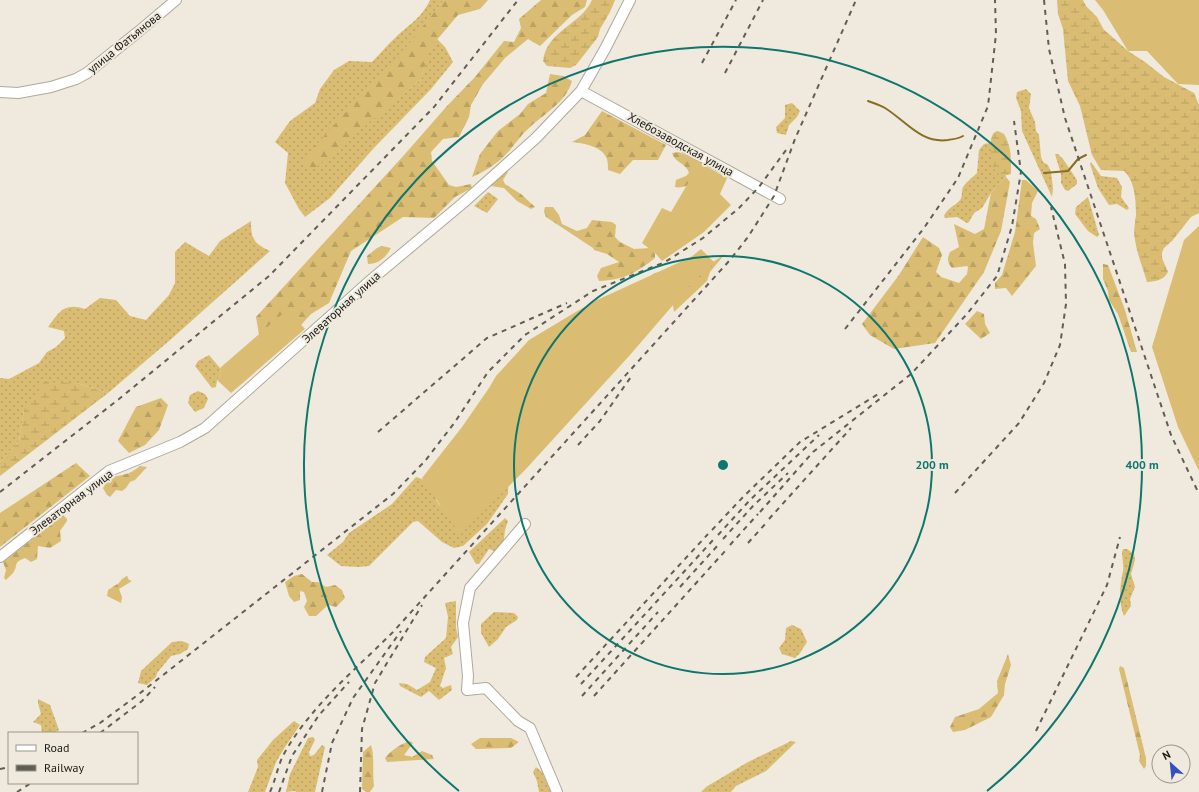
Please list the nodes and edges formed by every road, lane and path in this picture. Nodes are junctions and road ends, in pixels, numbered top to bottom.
1 (176, 0) edge
2 (630, 0) edge
3 (581, 90) junction
4 (0, 92) edge
5 (780, 199) dead end
6 (525, 524) dead end
7 (0, 557) edge
8 (557, 792) edge

1 - 4 street, улица Фатьянова
2 - 3 street, Элеваторная улица
3 - 5 street, Хлебозаводская улица
3 - 7 street, Элеваторная улица
6 - 8 street

